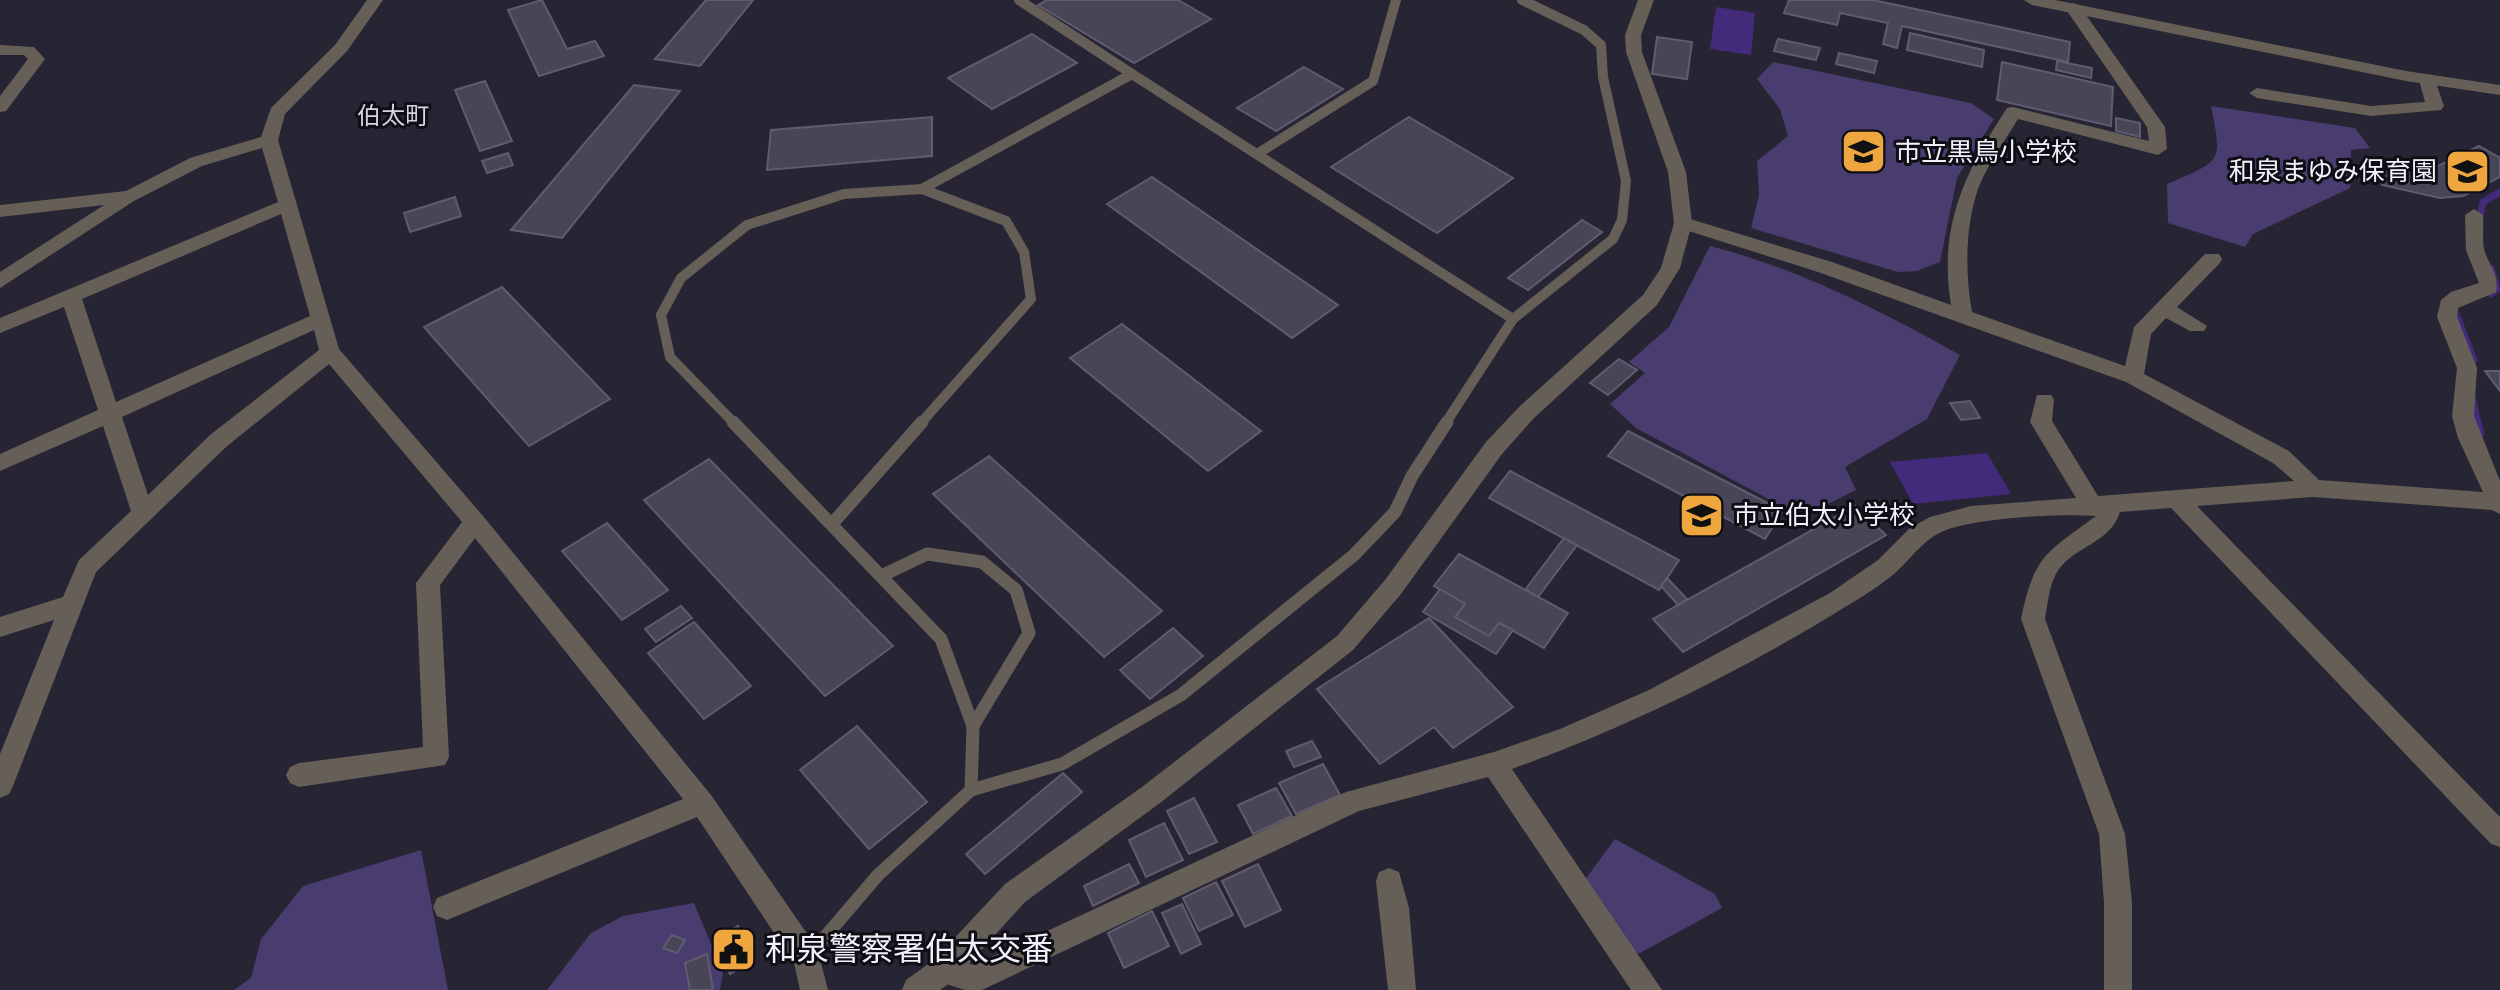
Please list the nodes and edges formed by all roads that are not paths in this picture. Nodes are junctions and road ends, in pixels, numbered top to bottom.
1 (375, 0) edge
2 (1019, 0) edge
3 (1396, 0) edge
4 (1522, 0) edge
5 (1646, 0) edge
6 (2032, 0) edge
7 (2073, 8) junction
8 (0, 50) edge
9 (1132, 74) junction
10 (2427, 80) junction
11 (2500, 90) edge
12 (2257, 93) dead end
13 (0, 107) edge
14 (269, 140) junction
15 (1257, 154) junction
16 (922, 189) junction
17 (130, 196) junction
18 (287, 205) junction
19 (0, 211) edge
20 (2474, 215) dead end
21 (1683, 223) junction
22 (2212, 259) dead end
23 (0, 281) edge
24 (71, 297) junction
25 (2162, 308) junction
26 (1963, 315) junction
27 (321, 319) junction
28 (1513, 319) junction
29 (0, 326) edge
30 (2197, 326) dead end
31 (330, 352) junction
32 (2133, 377) junction
33 (2044, 400) dead end
34 (110, 413) junction
35 (2075, 436) dead end
36 (2051, 438) junction
37 (0, 463) edge
38 (2313, 488) junction
39 (2176, 499) junction
40 (2499, 503) edge
41 (2102, 507) junction
42 (143, 513) junction
43 (475, 522) junction
44 (832, 524) junction
45 (881, 576) junction
46 (73, 604) junction
47 (0, 627) edge
48 (973, 726) junction
49 (1494, 764) junction
50 (2, 775) edge
51 (299, 775) dead end
52 (971, 790) junction
53 (702, 803) junction
54 (2500, 835) edge
55 (1389, 881) dead end
56 (447, 907) dead end
57 (807, 958) junction
58 (944, 970) junction
59 (814, 990) edge
60 (916, 990) edge
61 (1402, 990) edge
62 (1648, 990) edge
63 (2118, 990) edge

1 - 14 street
2 - 9 lane
3 - 15 lane
4 - 28 lane
5 - 21 street
6 - 7 street
7 - 10 street
7 - 26 street
8 - 13 street
9 - 15 lane
9 - 16 lane
10 - 11 street
10 - 12 street
14 - 17 street
14 - 18 street
15 - 28 lane
16 - 44 lane
16 - 44 lane
17 - 19 street
17 - 23 street
18 - 24 street
18 - 27 street
20 - 40 street
21 - 26 street
21 - 58 street
22 - 25 street
24 - 29 street
24 - 34 street
25 - 30 street
25 - 32 street
26 - 32 street
27 - 31 street
27 - 34 street
28 - 52 lane
31 - 42 street
31 - 43 street
32 - 38 street
33 - 36 street
34 - 37 street
34 - 42 street
35 - 36 street
36 - 41 street
38 - 39 street
38 - 40 street
39 - 41 street
39 - 54 street
41 - 49 street
41 - 63 street
42 - 46 street
43 - 51 street
43 - 53 street
44 - 45 lane
45 - 48 lane
45 - 48 lane
46 - 47 street
46 - 50 street
48 - 52 lane
49 - 58 street
49 - 62 street
52 - 57 lane
53 - 56 street
53 - 57 street
55 - 61 street
57 - 59 street
58 - 60 street

